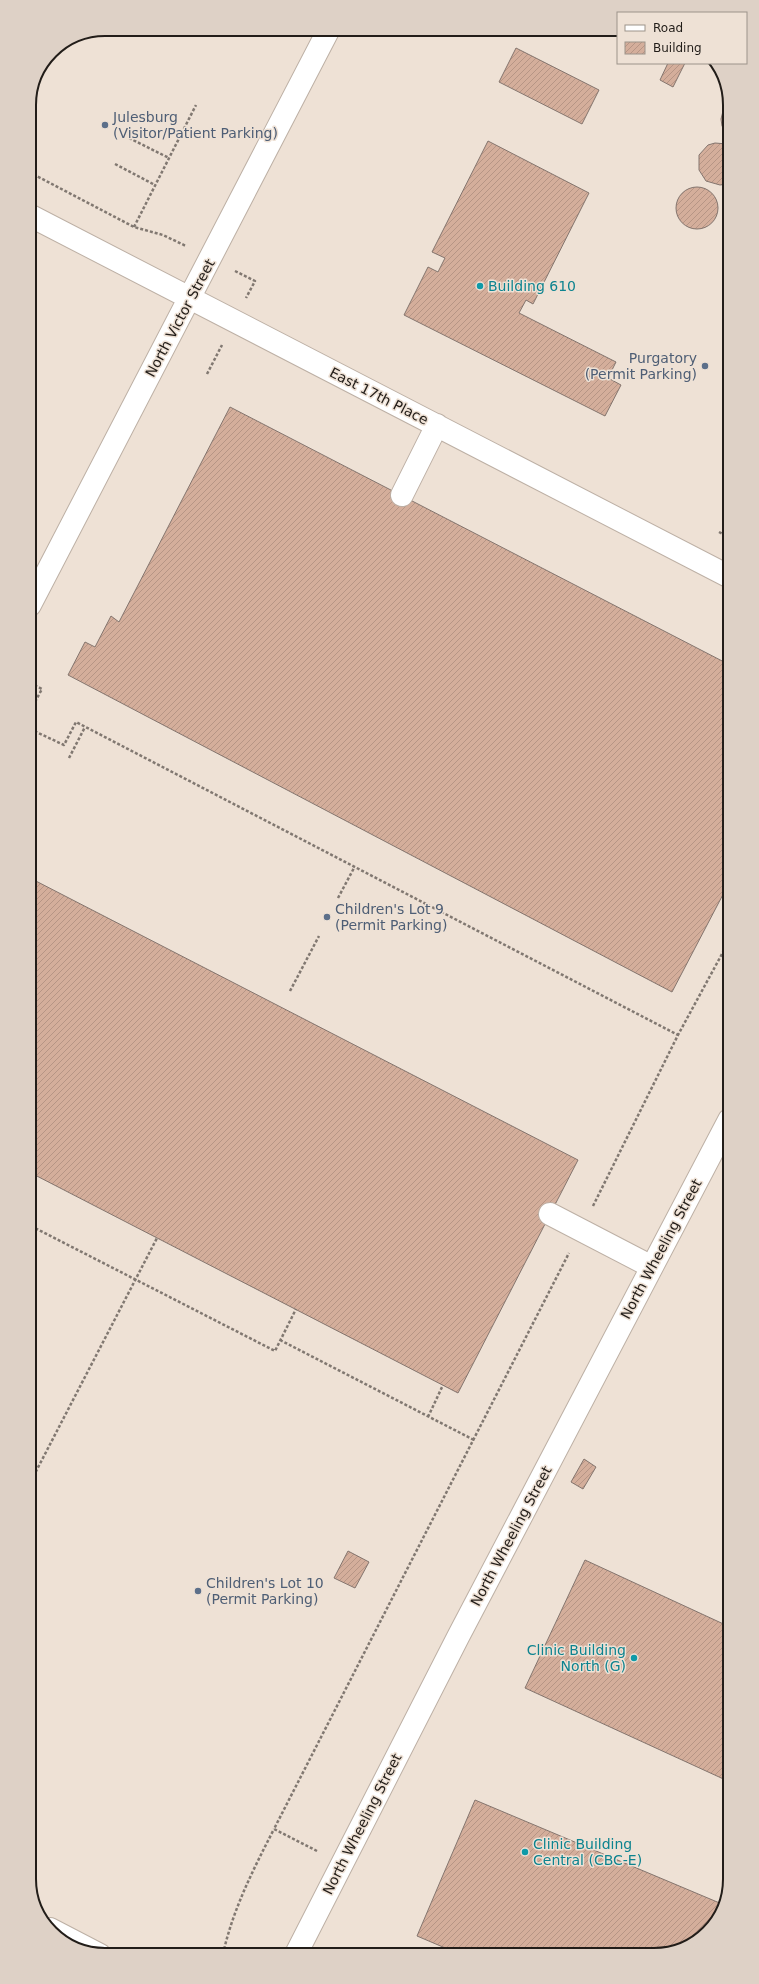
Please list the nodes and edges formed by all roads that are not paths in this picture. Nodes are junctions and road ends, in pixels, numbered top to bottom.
1 (325, 36) edge
2 (36, 219) edge
3 (190, 299) junction
4 (437, 425) junction
5 (402, 495) dead end
6 (723, 573) edge
7 (36, 594) edge
8 (723, 1131) edge
9 (550, 1214) dead end
10 (652, 1267) junction
11 (299, 1948) edge

1 - 3 street, North Victor Street
2 - 3 street, East 17th Place
3 - 4 street, East 17th Place
3 - 7 street, North Victor Street
4 - 5 street
4 - 6 street, East 17th Place
8 - 10 street, North Wheeling Street
9 - 10 street
10 - 11 street, North Wheeling Street

